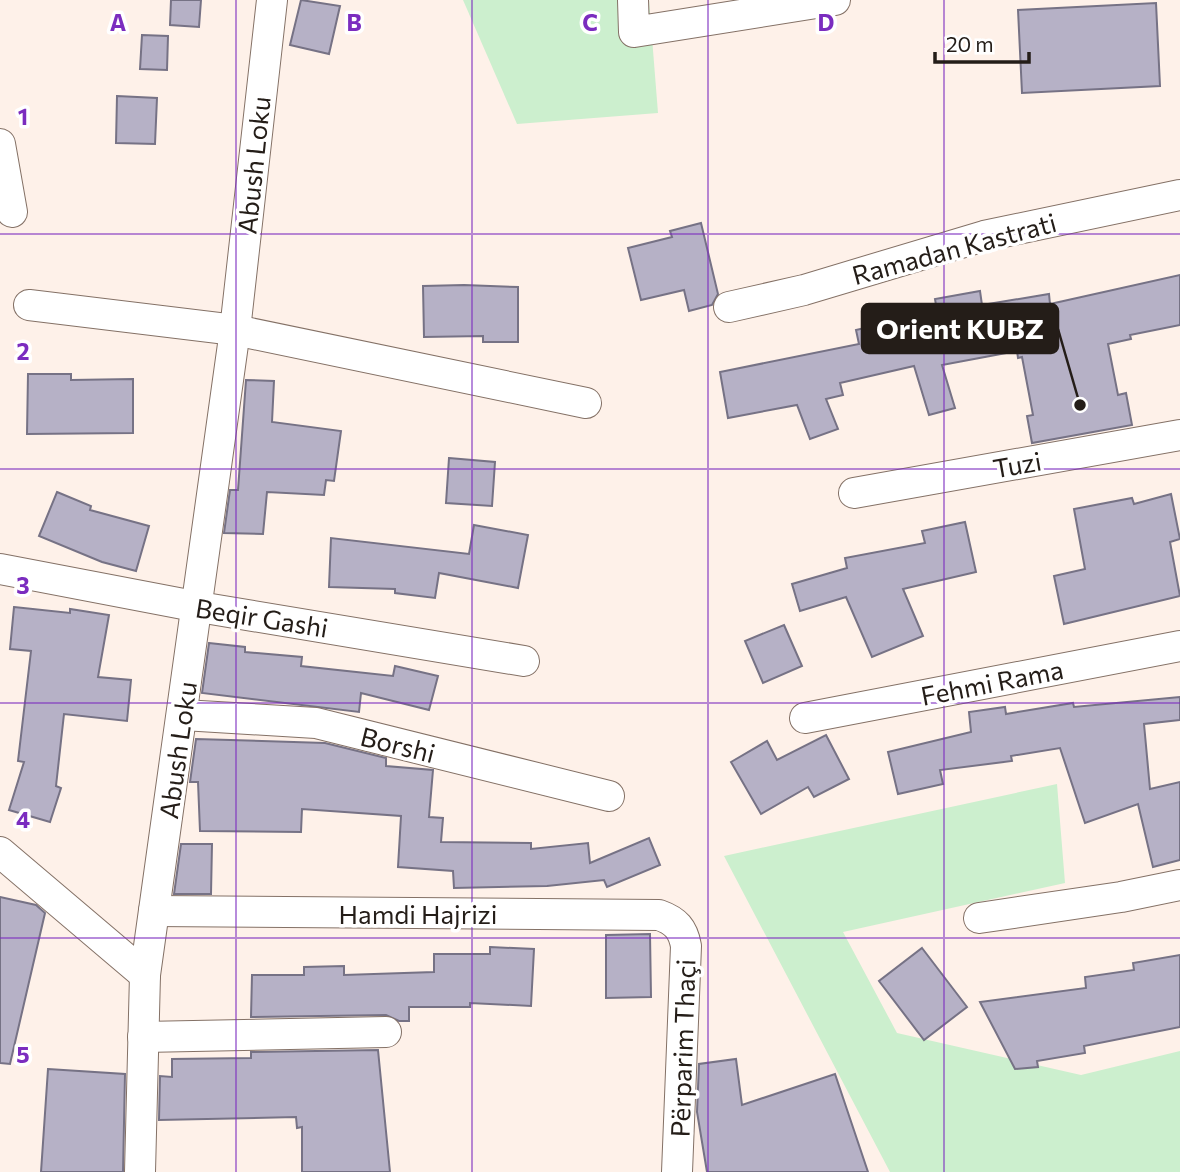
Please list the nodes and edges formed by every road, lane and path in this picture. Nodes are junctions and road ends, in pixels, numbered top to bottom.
1 (272, 0) edge
2 (634, 0) edge
3 (835, 0) edge
4 (0, 144) edge
5 (1180, 195) edge
6 (12, 212) dead end
7 (29, 305) dead end
8 (729, 307) dead end
9 (235, 330) junction
10 (586, 403) dead end
11 (1180, 435) edge
12 (854, 493) dead end
13 (0, 569) edge
14 (199, 607) junction
15 (1180, 646) edge
16 (524, 661) dead end
17 (183, 715) junction
18 (805, 718) dead end
19 (609, 796) dead end
20 (0, 852) edge
21 (1180, 885) edge
22 (154, 911) junction
23 (979, 918) dead end
24 (679, 926) joint
25 (145, 975) junction
26 (386, 1031) dead end
27 (143, 1037) junction
28 (140, 1172) edge
29 (677, 1172) edge

1 - 9 street, Abush Loku
2 - 3 street
4 - 6 street
5 - 8 street, Ramadan Kastrati
7 - 9 street
9 - 10 street
9 - 14 street, Abush Loku
11 - 12 street, Tuzi
13 - 14 street, Beqir Gashi
14 - 16 street, Beqir Gashi
14 - 17 street, Abush Loku
15 - 18 street, Fehmi Rama
17 - 19 street, Borshi
17 - 22 street, Abush Loku
20 - 25 street
21 - 23 street
22 - 24 street, Hamdi Hajrizi
22 - 25 street, Abush Loku
24 - 29 street, Përparim Thaçi
25 - 27 street, Abush Loku
26 - 27 street
27 - 28 street, Abush Loku

